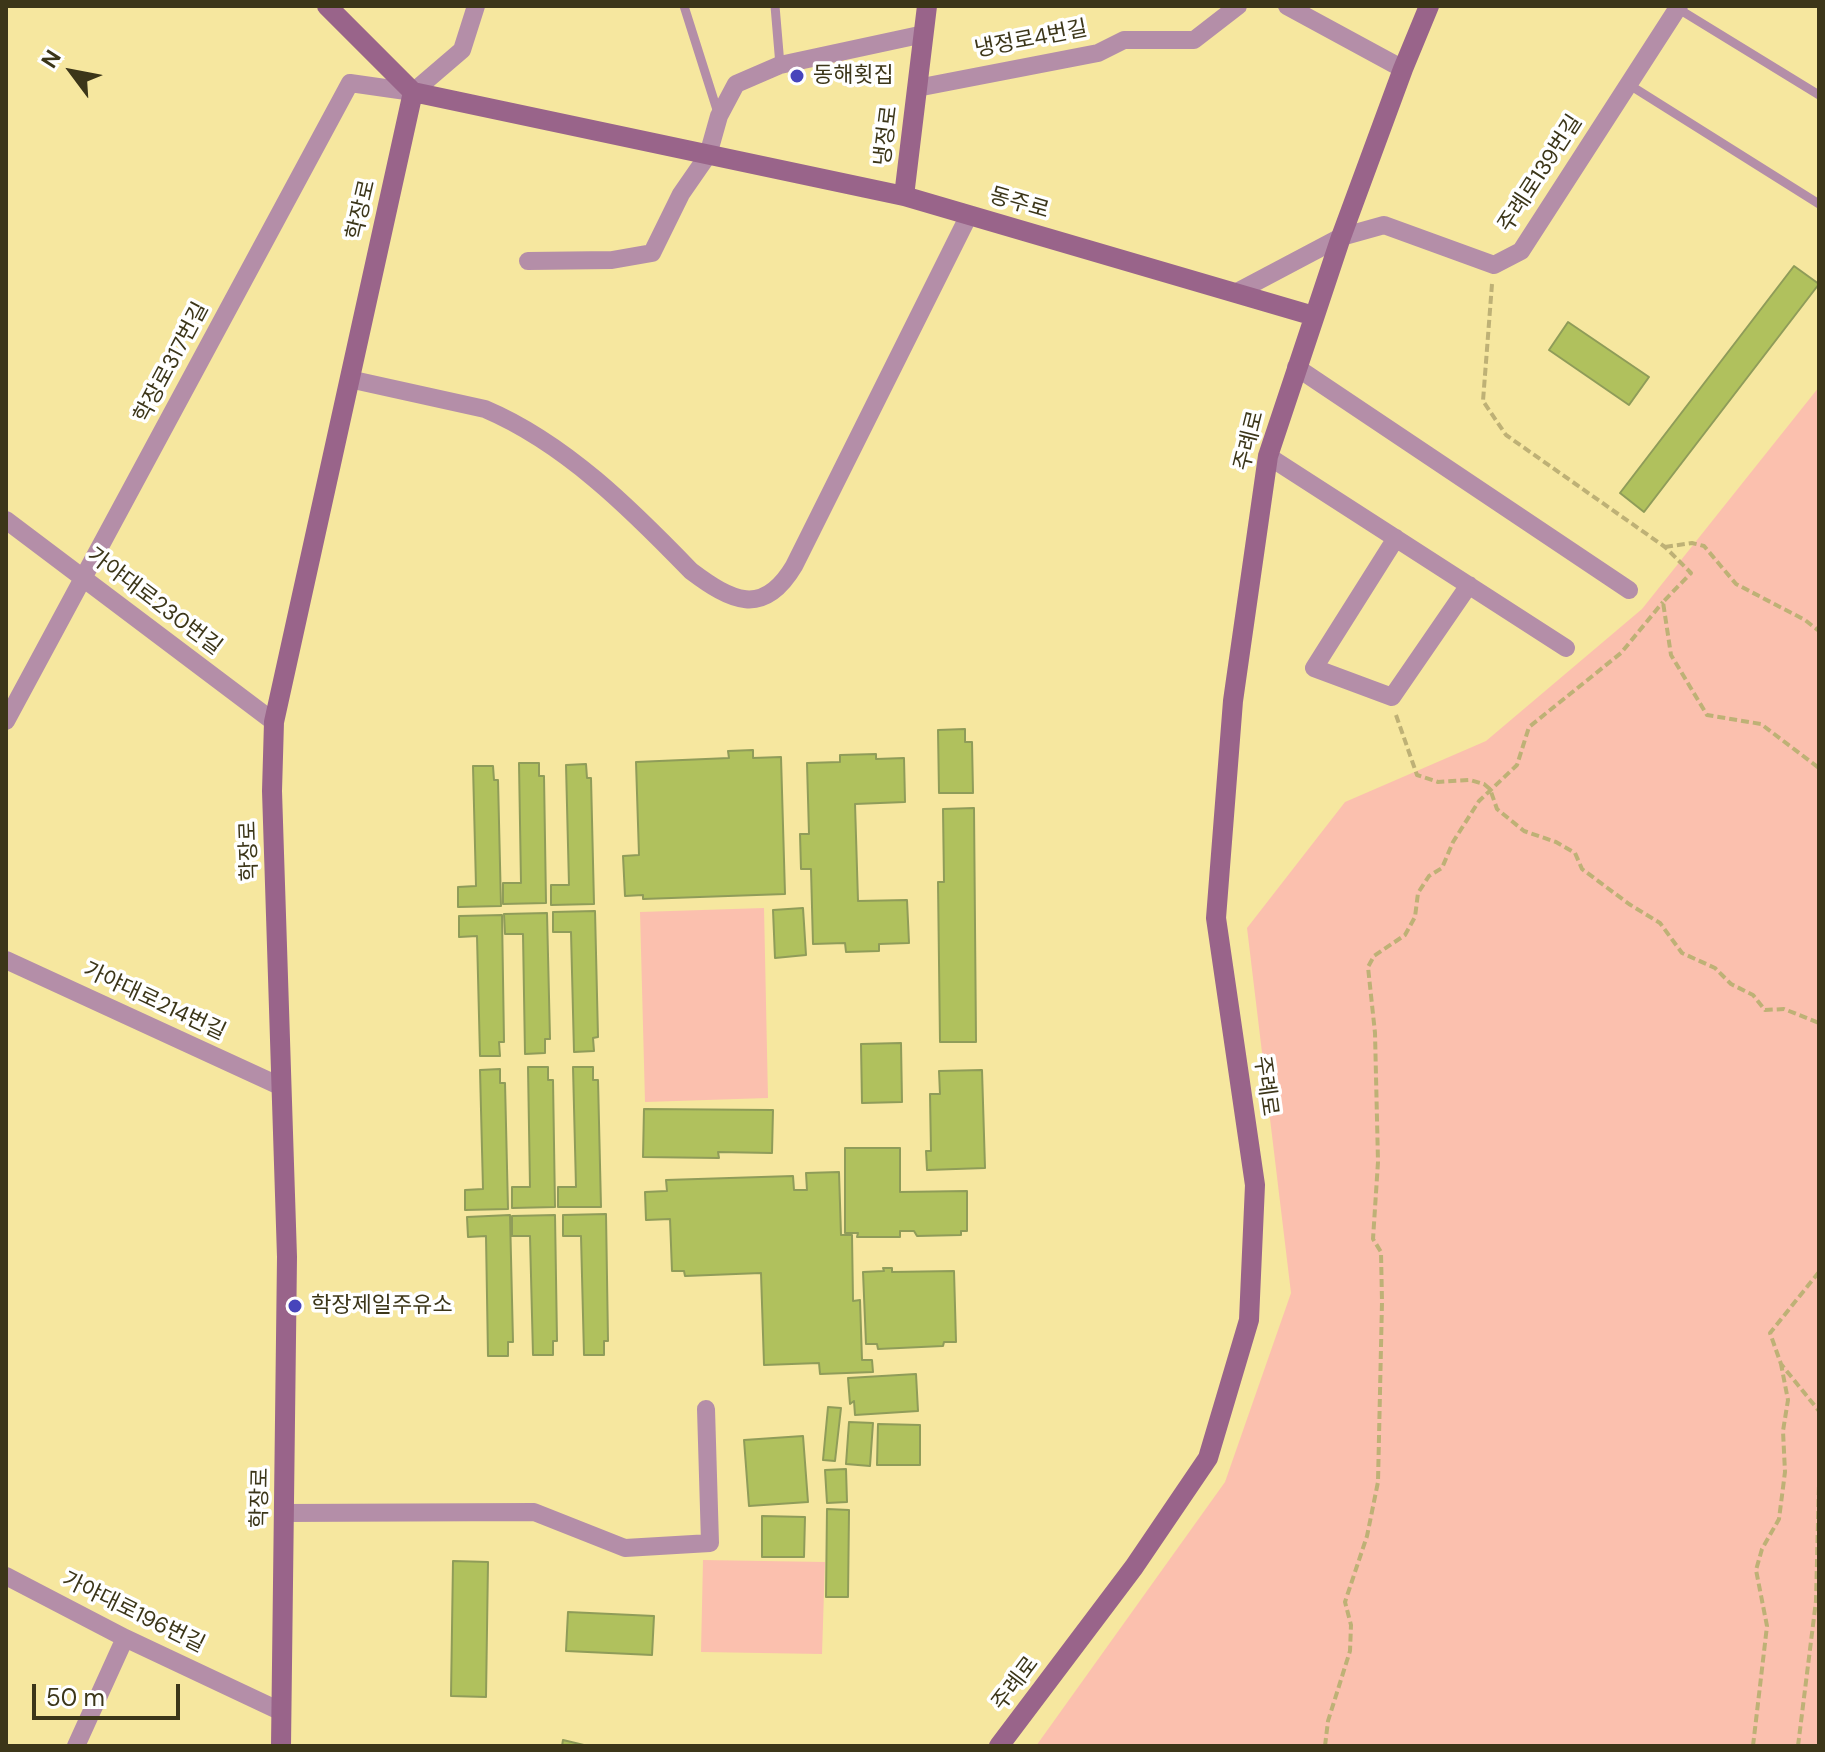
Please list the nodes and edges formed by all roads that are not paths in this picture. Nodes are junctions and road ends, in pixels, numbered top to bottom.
1 (327, 6) edge
2 (476, 6) edge
3 (684, 6) edge
4 (775, 6) edge
5 (927, 6) edge
6 (1238, 6) edge
7 (1287, 6) edge
8 (1429, 6) edge
9 (1678, 7) edge
10 (924, 34) junction
11 (780, 65) junction
12 (1403, 69) junction
13 (1628, 84) junction
14 (917, 88) junction
15 (413, 92) junction
16 (1819, 95) edge
17 (719, 116) junction
18 (708, 155) junction
19 (904, 196) junction
20 (1819, 204) edge
21 (969, 215) junction
22 (1341, 237) junction
23 (528, 261) dead end
24 (1237, 292) junction
25 (1314, 316) junction
26 (1296, 367) junction
27 (349, 379) junction
28 (1268, 456) junction
29 (6, 520) edge
30 (1396, 538) junction
31 (83, 579) junction
32 (1469, 585) junction
33 (1629, 590) dead end
34 (1566, 648) dead end
35 (6, 721) edge
36 (274, 722) junction
37 (6, 960) edge
38 (282, 1087) junction
39 (706, 1409) dead end
40 (284, 1513) junction
41 (6, 1576) edge
42 (125, 1638) junction
43 (282, 1712) junction
44 (76, 1746) edge
45 (281, 1746) edge
46 (999, 1746) edge

1 - 15 main road
2 - 15 street
3 - 17 lane
4 - 11 lane
5 - 10 main road, 냉정로
6 - 14 street, 냉정로4번길
7 - 12 street
8 - 12 main road, 주례로
9 - 13 street, 주례로139번길
9 - 16 lane, 주례로139번길
10 - 11 street
10 - 14 main road, 냉정로
11 - 17 street
12 - 22 main road, 주례로
13 - 20 lane
13 - 22 street, 주례로139번길
14 - 19 main road, 냉정로
15 - 18 main road, 동주로
15 - 27 main road, 학장로
15 - 31 street, 학장로317번길
17 - 18 street
18 - 19 main road, 동주로
18 - 23 street
19 - 21 main road, 동주로
21 - 24 main road, 동주로
21 - 27 street
22 - 24 street
22 - 25 main road, 주례로
24 - 25 main road, 동주로
25 - 26 main road, 주례로
26 - 28 main road, 주례로
26 - 33 street
27 - 36 main road, 학장로
28 - 30 street
28 - 46 main road, 주례로
29 - 31 street, 가야대로230번길
30 - 32 street
30 - 32 street
31 - 35 street, 학장로317번길
31 - 36 street, 가야대로230번길
32 - 34 street
36 - 38 main road, 학장로
37 - 38 street, 가야대로214번길
38 - 40 main road, 학장로
39 - 40 street
40 - 43 main road, 학장로
41 - 42 street, 가야대로196번길
42 - 43 street, 가야대로196번길
42 - 44 street
43 - 45 main road, 학장로

